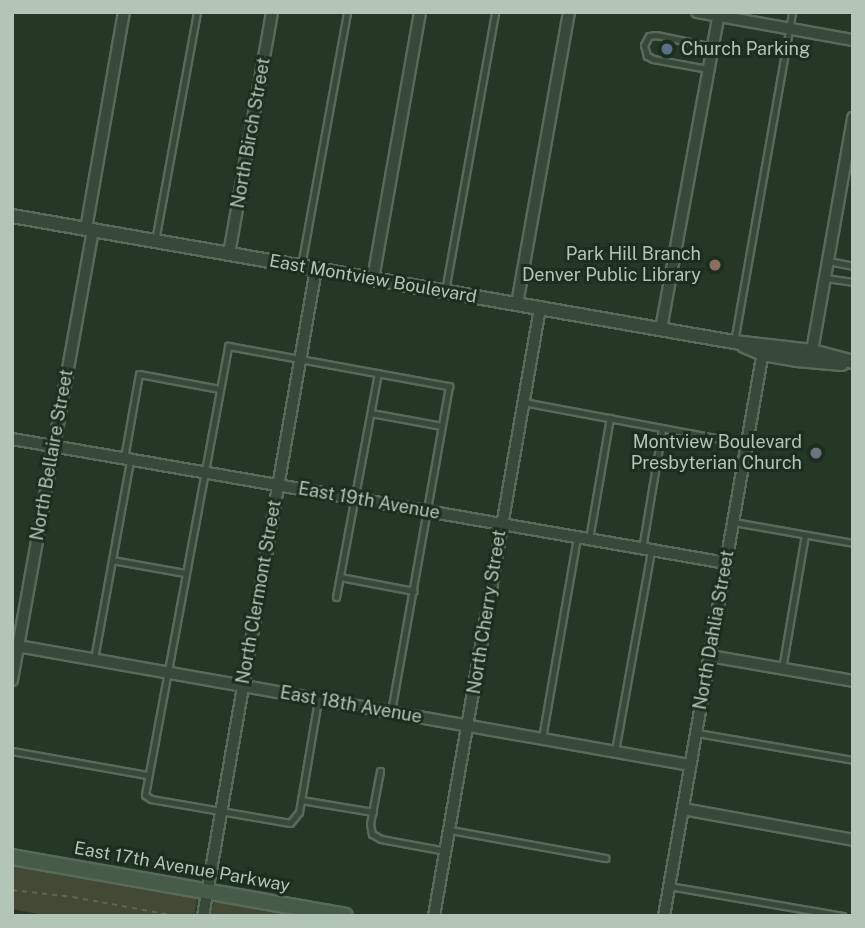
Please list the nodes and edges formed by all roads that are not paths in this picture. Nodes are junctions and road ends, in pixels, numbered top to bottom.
1 (124, 12) edge
2 (197, 12) edge
3 (272, 12) edge
4 (347, 12) edge
5 (421, 12) edge
6 (495, 12) edge
7 (569, 12) edge
8 (697, 12) edge
9 (792, 12) edge
10 (718, 14) edge
11 (789, 28) junction
12 (853, 40) edge
13 (713, 47) junction
14 (708, 69) junction
15 (853, 118) edge
16 (12, 216) edge
17 (89, 230) junction
18 (155, 241) junction
19 (229, 254) junction
20 (828, 261) junction
21 (301, 266) junction
22 (853, 266) edge
23 (316, 269) junction
24 (825, 278) junction
25 (373, 279) junction
26 (853, 282) edge
27 (444, 291) junction
28 (517, 304) junction
29 (540, 308) junction
30 (661, 329) junction
31 (734, 342) junction
32 (764, 349) junction
33 (811, 356) junction
34 (300, 359) junction
35 (853, 363) edge
36 (378, 373) junction
37 (220, 389) junction
38 (523, 401) junction
39 (371, 413) junction
40 (610, 418) junction
41 (442, 426) junction
42 (662, 429) junction
43 (12, 439) edge
44 (747, 444) junction
45 (53, 446) junction
46 (127, 459) junction
47 (205, 472) junction
48 (278, 485) junction
49 (355, 498) junction
50 (427, 511) junction
51 (733, 522) junction
52 (501, 524) junction
53 (805, 535) junction
54 (583, 538) junction
55 (853, 543) edge
56 (647, 550) junction
57 (112, 560) junction
58 (726, 564) junction
59 (185, 573) junction
60 (340, 577) junction
61 (414, 591) junction
62 (336, 597) dead end
63 (15, 646) edge
64 (710, 656) junction
65 (94, 659) junction
66 (782, 669) junction
67 (166, 672) junction
68 (12, 680) edge
69 (853, 681) edge
70 (243, 686) junction
71 (318, 699) junction
72 (391, 712) junction
73 (468, 725) junction
74 (696, 733) junction
75 (541, 738) junction
76 (12, 751) edge
77 (615, 751) junction
78 (853, 760) edge
79 (691, 765) junction
80 (380, 771) dead end
81 (147, 775) junction
82 (301, 800) junction
83 (683, 809) junction
84 (221, 812) junction
85 (373, 812) junction
86 (450, 830) junction
87 (853, 840) edge
88 (446, 851) junction
89 (12, 857) edge
90 (606, 858) dead end
91 (669, 886) junction
92 (207, 891) junction
93 (203, 916) edge
94 (345, 916) edge
95 (434, 916) edge
96 (664, 916) edge
97 (842, 916) edge

1 - 17 street, North Bellaire Street
2 - 18 lane
3 - 19 street, North Birch Street
4 - 21 lane
5 - 25 street
6 - 27 lane
7 - 28 street
8 - 10 street
9 - 11 lane
10 - 11 street
10 - 13 street
11 - 12 street
11 - 31 lane
13 - 14 street
13 - 14 lane
14 - 30 street
15 - 20 street
16 - 17 street, East Montview Boulevard
17 - 18 street, East Montview Boulevard
17 - 45 street, North Bellaire Street
18 - 19 street, East Montview Boulevard
19 - 21 street, East Montview Boulevard
20 - 22 lane
20 - 24 street
21 - 23 street, East Montview Boulevard
23 - 25 street, East Montview Boulevard
23 - 34 street, North Clermont Street
24 - 26 lane
24 - 33 street
25 - 27 street, East Montview Boulevard
27 - 28 street, East Montview Boulevard
28 - 29 street, East Montview Boulevard
29 - 30 street, East Montview Boulevard
29 - 38 street, North Cherry Street
30 - 31 street, East Montview Boulevard
31 - 32 street, East Montview Boulevard
32 - 33 street, East Montview Boulevard
32 - 44 street, North Dahlia Street
33 - 35 street, East Montview Boulevard
34 - 36 lane
34 - 37 lane
34 - 48 street, North Clermont Street
36 - 39 lane
36 - 41 lane
37 - 46 lane
37 - 47 lane
38 - 40 lane
38 - 52 street, North Cherry Street
39 - 41 lane
39 - 49 lane
40 - 42 lane
40 - 54 lane
41 - 50 lane
42 - 44 lane
42 - 56 lane
43 - 45 street, East 19th Avenue
44 - 51 street, North Dahlia Street
45 - 46 street, East 19th Avenue
45 - 63 street, North Bellaire Street
46 - 47 street, East 19th Avenue
46 - 57 lane
47 - 48 street, East 19th Avenue
47 - 59 lane
48 - 49 street, East 19th Avenue
48 - 70 street, North Clermont Street
49 - 50 street, East 19th Avenue
49 - 60 lane
50 - 52 street, East 19th Avenue
50 - 61 lane
51 - 53 lane
51 - 58 street, North Dahlia Street
52 - 54 street, East 19th Avenue
52 - 73 street, North Cherry Street
53 - 55 lane
53 - 66 lane
54 - 56 street, East 19th Avenue
54 - 75 lane
56 - 58 street, East 19th Avenue
56 - 77 lane
57 - 59 lane
57 - 65 lane
58 - 64 street, North Dahlia Street
59 - 67 lane
60 - 61 lane
60 - 62 lane
61 - 72 lane
63 - 65 street, East 18th Avenue
63 - 68 street, North Bellaire Street
64 - 66 street
64 - 74 street, North Dahlia Street
65 - 67 street, East 18th Avenue
66 - 69 street
67 - 70 street, East 18th Avenue
67 - 81 lane
70 - 71 street, East 18th Avenue
70 - 84 street, North Clermont Street
71 - 72 street, East 18th Avenue
71 - 82 lane
72 - 73 street, East 18th Avenue
73 - 75 street, East 18th Avenue
73 - 86 street, North Cherry Street
74 - 78 lane
74 - 79 street, North Dahlia Street
75 - 77 street, East 18th Avenue
76 - 81 lane
77 - 79 street, East 18th Avenue
79 - 83 street, North Dahlia Street
80 - 85 lane
81 - 84 lane
82 - 84 lane
82 - 85 lane
83 - 87 street
83 - 91 street, North Dahlia Street
84 - 92 street, North Clermont Street
85 - 88 lane
86 - 88 street, North Cherry Street
86 - 90 lane
88 - 95 street, North Cherry Street
89 - 92 main road, East 17th Avenue Parkway
91 - 96 street, North Dahlia Street
91 - 97 lane
92 - 93 street, North Clermont Street
92 - 94 main road, East 17th Avenue Parkway

